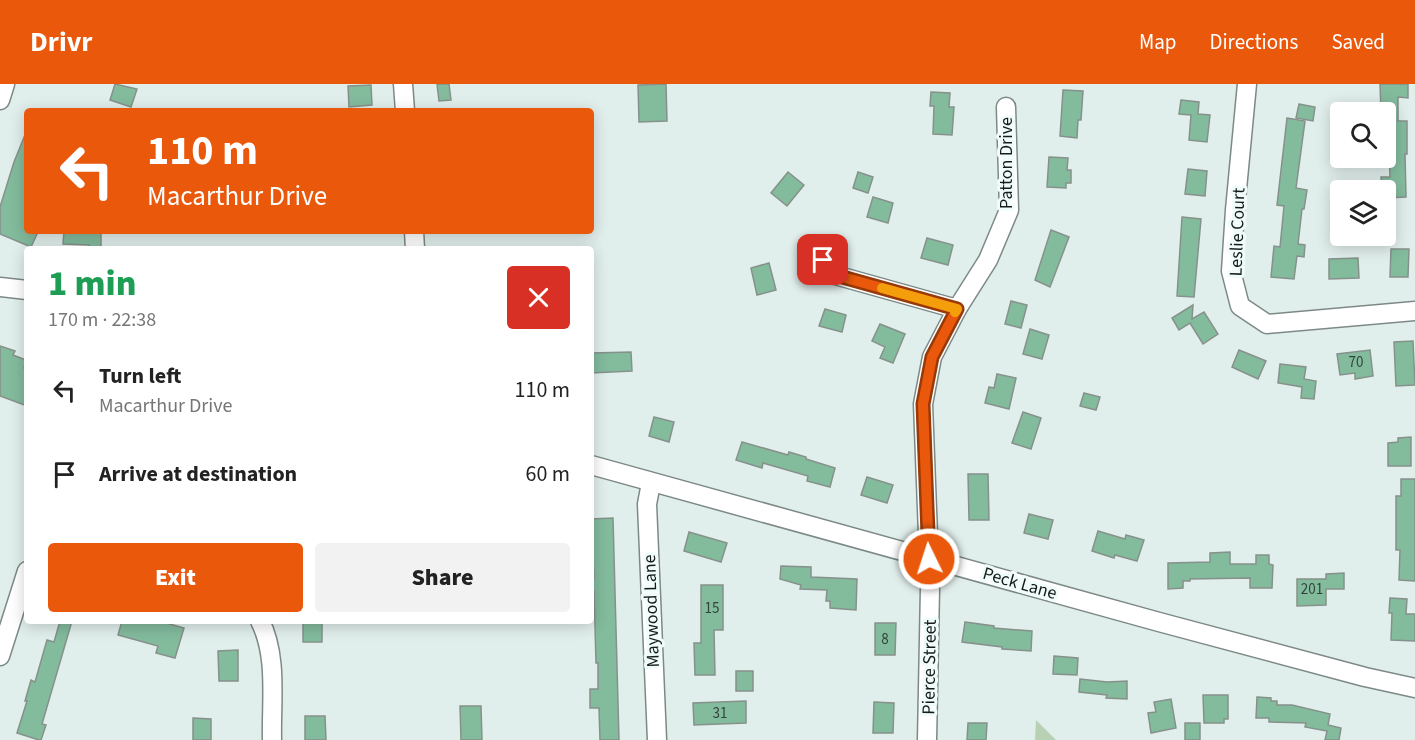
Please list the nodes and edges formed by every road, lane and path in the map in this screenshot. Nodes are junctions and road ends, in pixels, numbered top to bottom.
1 (5, 84) edge
2 (403, 84) edge
3 (1247, 84) edge
4 (0, 100) edge
5 (1006, 107) dead end
6 (405, 108) edge
7 (819, 248) dead end
8 (0, 287) edge
9 (24, 290) edge
10 (957, 309) junction
11 (1415, 311) edge
12 (594, 466) edge
13 (651, 483) junction
14 (929, 559) junction
15 (24, 580) edge
16 (261, 624) edge
17 (0, 656) edge
18 (1415, 688) edge
19 (272, 740) edge
20 (657, 740) edge
21 (927, 740) edge

1 - 4 street
2 - 6 street
3 - 11 street, Leslie Court
5 - 10 street, Patton Drive
7 - 10 street
8 - 9 street
10 - 14 street, Patton Drive
12 - 13 street, Peck Lane
13 - 14 street, Peck Lane
13 - 20 street, Maywood Lane
14 - 18 street, Peck Lane
14 - 21 street, Pierce Street
15 - 17 street
16 - 19 street

